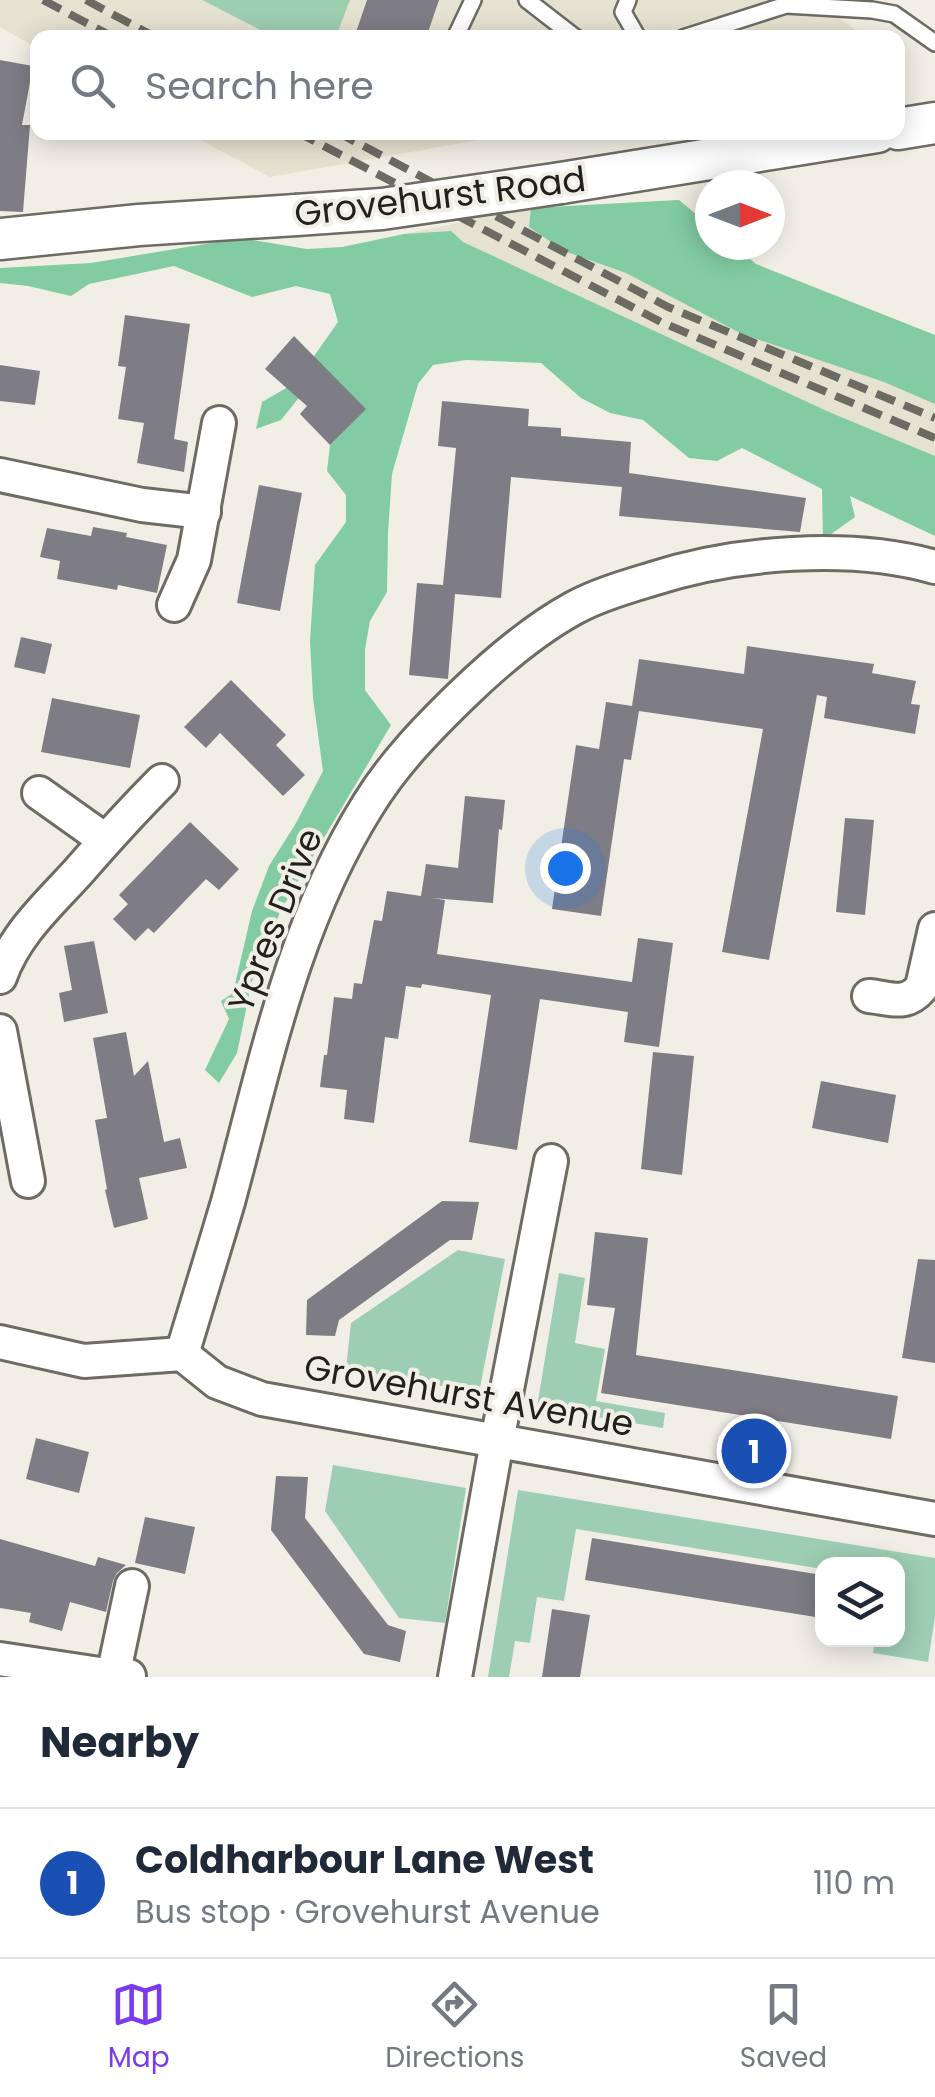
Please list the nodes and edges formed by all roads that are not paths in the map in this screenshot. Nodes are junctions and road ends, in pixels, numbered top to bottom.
1 (473, 0) edge
2 (527, 0) edge
3 (628, 0) edge
4 (786, 3) edge
5 (459, 30) edge
6 (562, 30) edge
7 (633, 30) edge
8 (707, 30) edge
9 (935, 43) edge
10 (935, 123) edge
11 (905, 128) edge
12 (827, 140) edge
13 (0, 239) edge
14 (220, 423) dead end
15 (0, 475) edge
16 (204, 512) junction
17 (935, 567) edge
18 (174, 605) dead end
19 (162, 782) dead end
20 (39, 793) dead end
21 (104, 840) junction
22 (935, 929) edge
23 (0, 977) edge
24 (868, 996) dead end
25 (0, 1031) edge
26 (551, 1161) dead end
27 (28, 1182) dead end
28 (0, 1342) edge
29 (182, 1354) junction
30 (497, 1441) junction
31 (935, 1519) edge
32 (132, 1586) dead end
33 (0, 1659) edge
34 (114, 1676) edge
35 (129, 1676) edge
36 (456, 1677) edge

1 - 5 lane
2 - 6 lane
3 - 7 lane
4 - 8 lane
4 - 9 lane
10 - 11 street
12 - 13 street, Grovehurst Road, bridge
14 - 16 street
15 - 16 street
16 - 18 street
17 - 29 street, Ypres Drive
19 - 21 street
20 - 21 street
21 - 23 street
22 - 24 street
25 - 27 street
26 - 30 street
28 - 29 street
29 - 30 street, Grovehurst Avenue
30 - 31 street, Grovehurst Avenue
30 - 36 street
32 - 34 street
33 - 34 street
34 - 35 street

